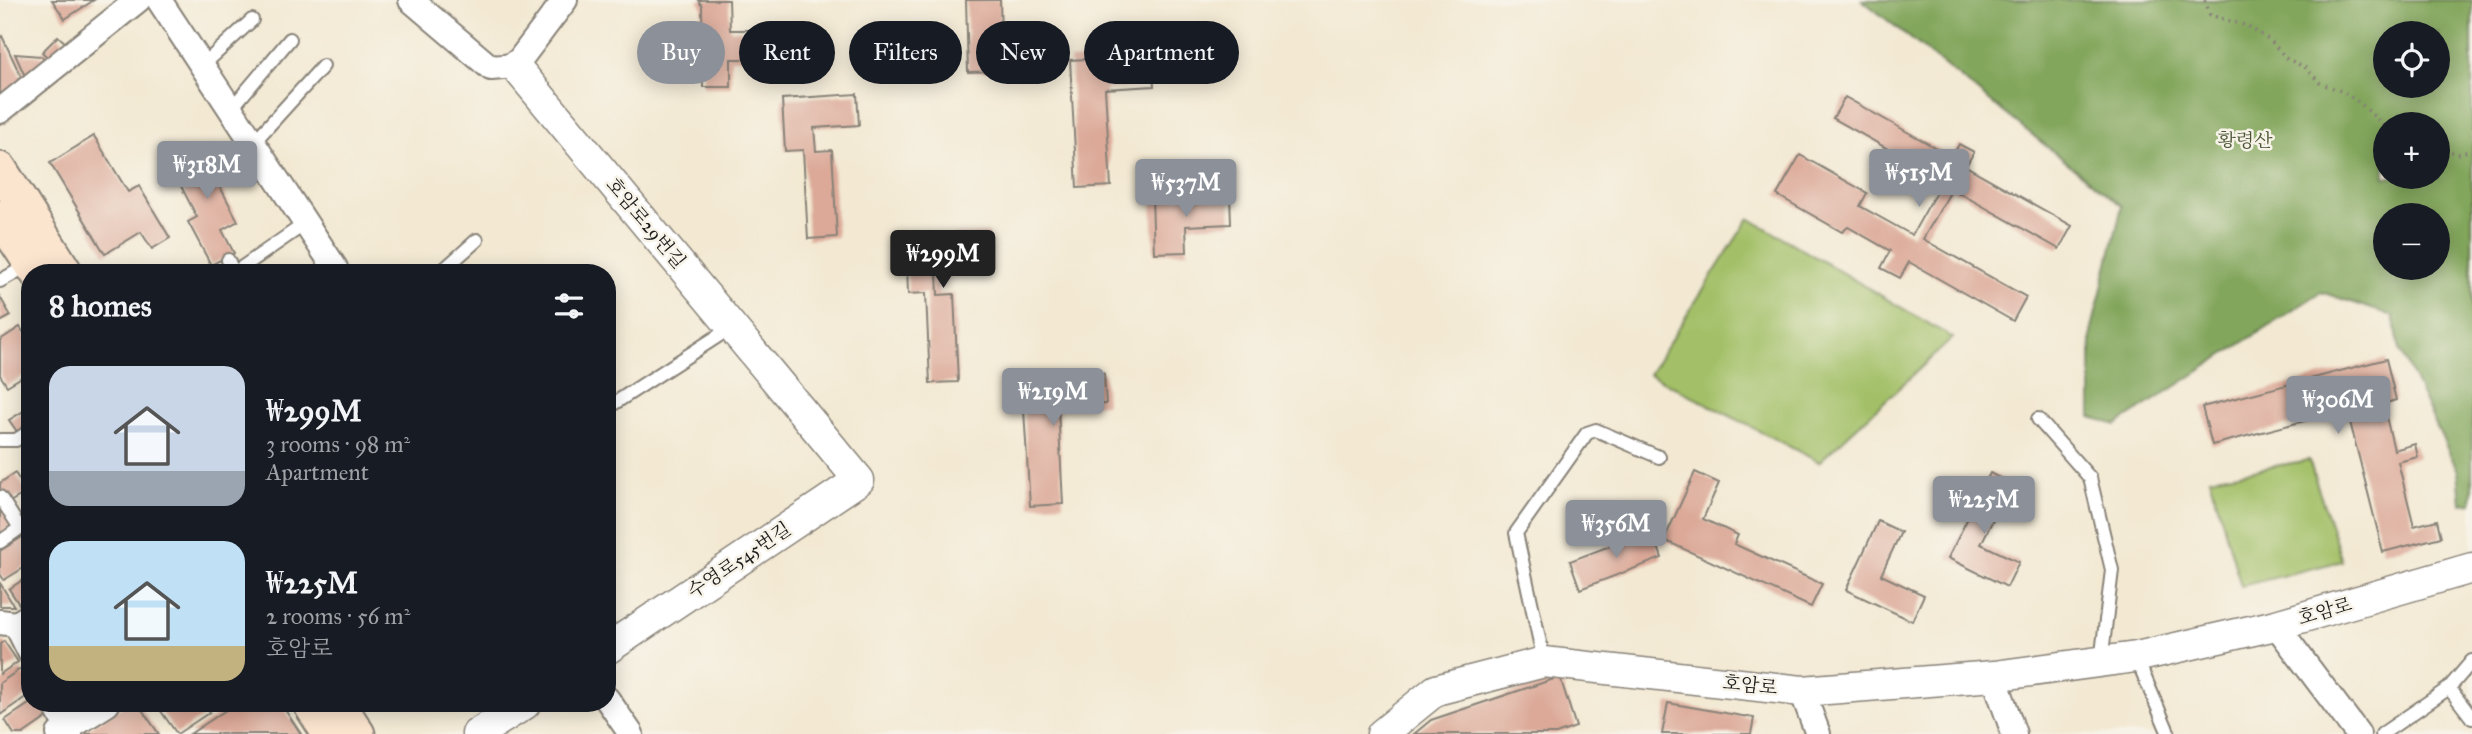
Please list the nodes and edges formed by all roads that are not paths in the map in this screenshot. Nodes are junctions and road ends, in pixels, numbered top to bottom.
1 (138, 0) edge
2 (159, 0) edge
3 (411, 0) edge
4 (565, 0) edge
5 (252, 20) dead end
6 (290, 39) dead end
7 (202, 66) junction
8 (323, 66) dead end
9 (515, 66) junction
10 (230, 108) junction
11 (0, 111) edge
12 (253, 143) junction
13 (0, 169) edge
14 (0, 218) edge
15 (306, 223) junction
16 (477, 240) dead end
17 (228, 260) dead end
18 (31, 264) edge
19 (60, 264) edge
20 (230, 264) edge
21 (247, 264) edge
22 (332, 264) edge
23 (450, 264) edge
24 (21, 273) edge
25 (0, 281) edge
26 (732, 327) junction
27 (616, 402) edge
28 (2038, 419) dead end
29 (21, 437) edge
30 (0, 440) edge
31 (1659, 457) dead end
32 (859, 480) joint
33 (0, 497) edge
34 (21, 520) edge
35 (21, 527) edge
36 (0, 542) edge
37 (2472, 568) edge
38 (2276, 625) junction
39 (616, 638) edge
40 (2136, 657) junction
41 (2472, 661) edge
42 (1544, 662) junction
43 (2101, 663) junction
44 (1994, 676) junction
45 (2449, 688) junction
46 (1802, 691) junction
47 (58, 712) edge
48 (95, 712) edge
49 (315, 712) edge
50 (344, 712) edge
51 (511, 712) edge
52 (616, 712) edge
53 (2472, 718) edge
54 (65, 732) edge
55 (329, 734) edge
56 (358, 734) edge
57 (477, 734) edge
58 (631, 734) edge
59 (1382, 734) edge
60 (1818, 734) edge
61 (2014, 734) edge
62 (2169, 734) edge
63 (2358, 734) edge
64 (2382, 734) edge

1 - 11 street
2 - 7 street
3 - 9 street
4 - 9 street
5 - 7 lane
6 - 10 lane
7 - 10 street
8 - 12 lane
9 - 26 street, 호암로29번길
10 - 12 street
12 - 15 street
13 - 19 main road
14 - 18 main road
15 - 21 lane
15 - 22 street
16 - 23 lane
17 - 20 lane
24 - 25 lane
26 - 27 lane
26 - 32 street, 호암로29번길
28 - 43 lane
29 - 30 lane
31 - 42 lane
32 - 39 street, 수영로545번길
33 - 34 lane
35 - 36 lane
37 - 38 street, 호암로
38 - 40 street, 호암로
38 - 63 street
40 - 43 street, 호암로
40 - 62 lane
41 - 45 lane
42 - 46 street, 호암로
42 - 59 street, 호암로
43 - 44 street, 호암로
44 - 46 street, 호암로
44 - 61 street
45 - 53 lane
45 - 64 lane
46 - 60 street
47 - 54 street
48 - 54 street
49 - 55 main road
50 - 56 main road
51 - 57 street
52 - 58 street

